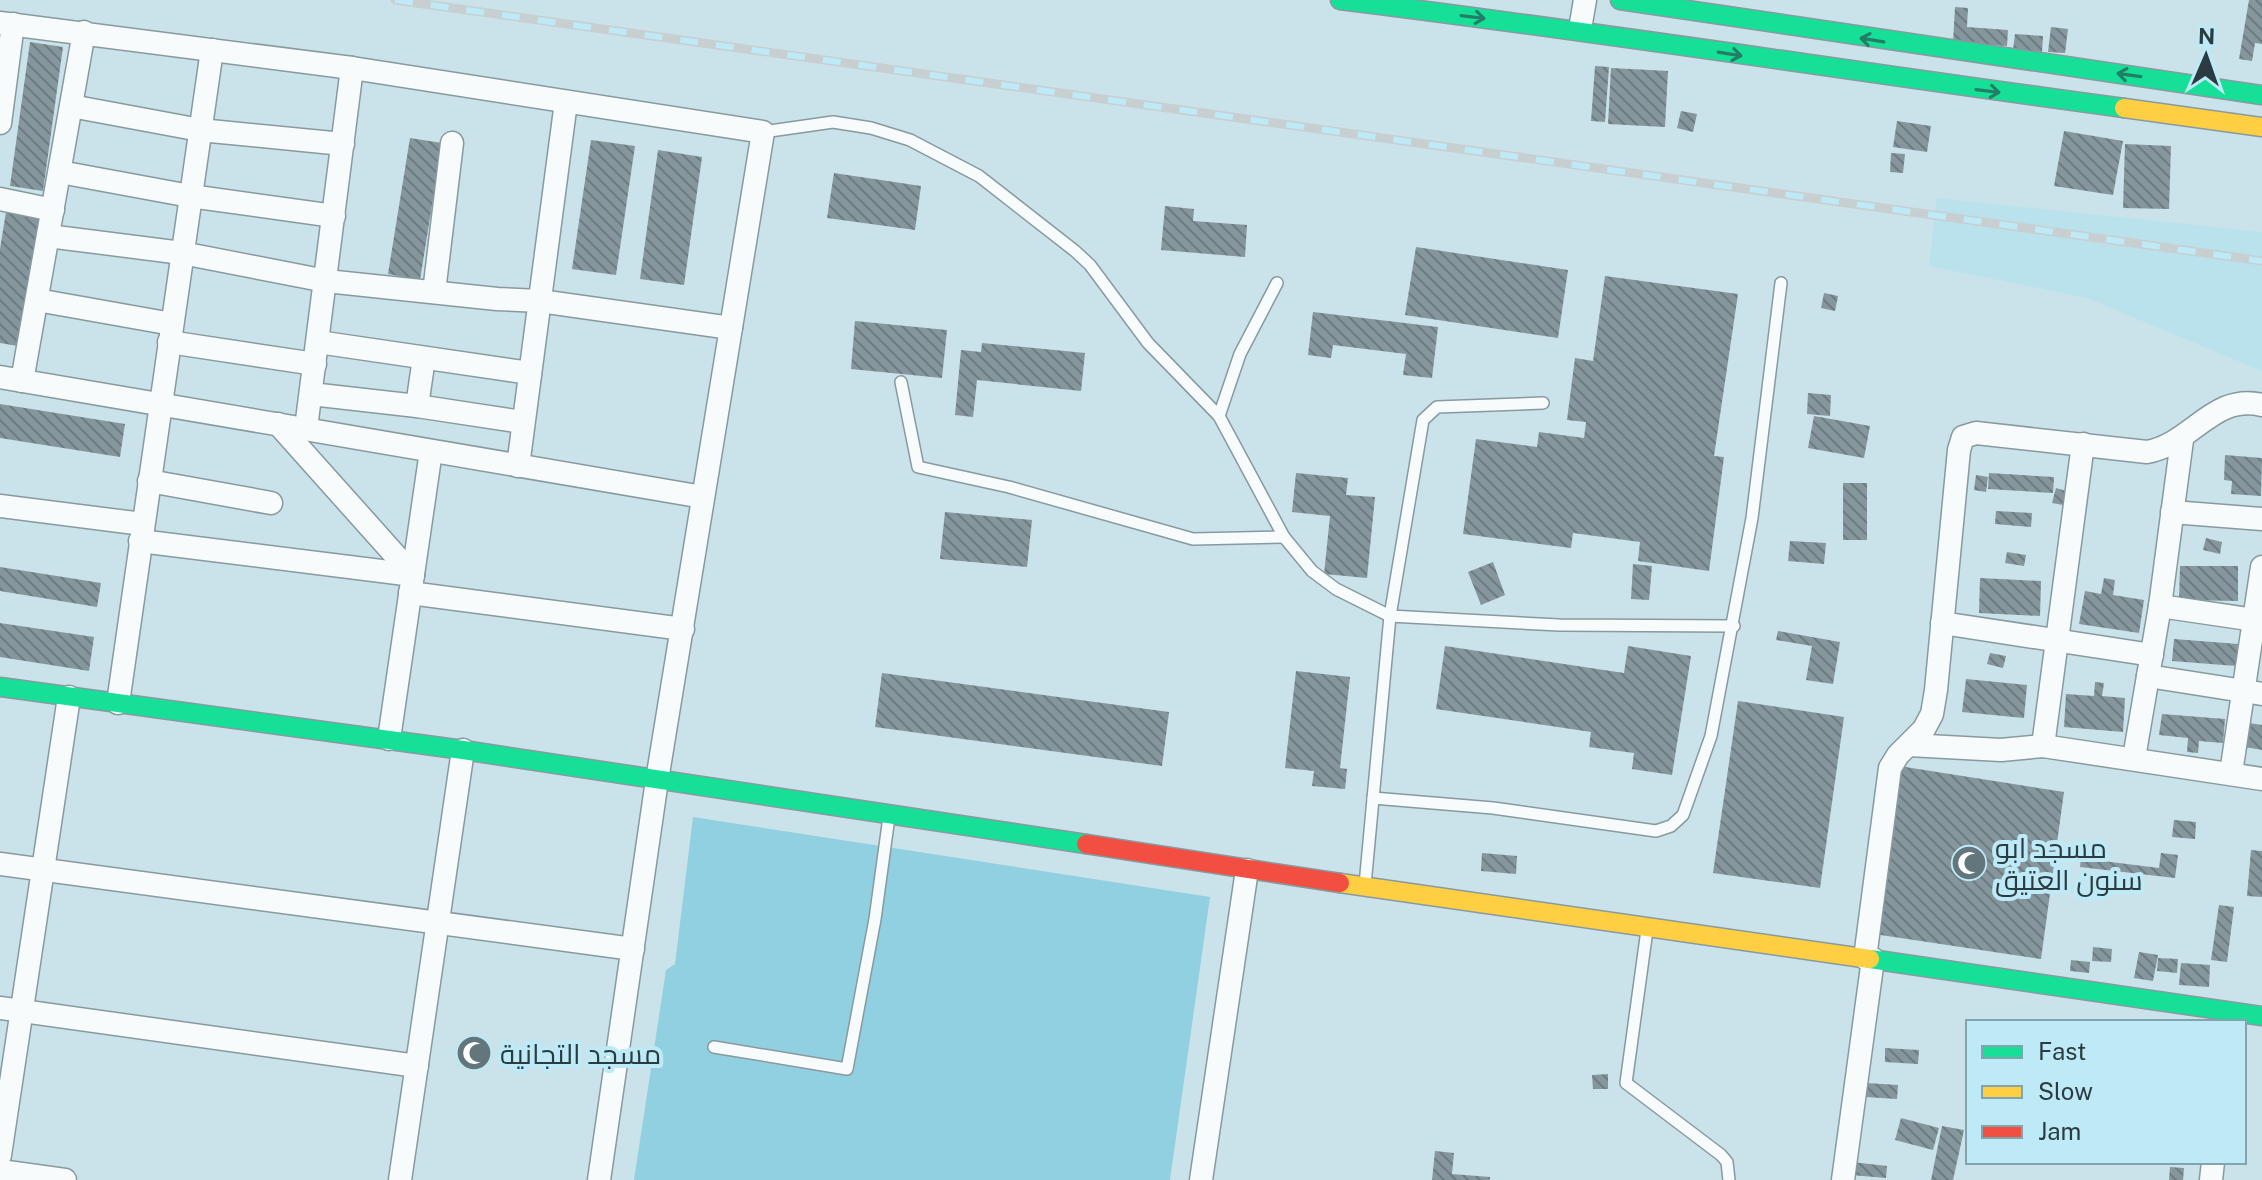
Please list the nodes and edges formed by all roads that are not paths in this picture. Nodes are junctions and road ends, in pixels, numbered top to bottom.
1 (1340, 0) edge
2 (1585, 0) edge
3 (1620, 0) edge
4 (7, 23) edge
5 (1580, 29) junction
6 (84, 32) junction
7 (212, 50) junction
8 (352, 68) junction
9 (2, 86) edge
10 (2262, 95) edge
11 (566, 102) junction
12 (71, 106) junction
13 (0, 123) edge
14 (2262, 127) edge
15 (200, 130) junction
16 (763, 132) junction
17 (452, 143) dead end
18 (343, 144) junction
19 (60, 172) junction
20 (190, 196) junction
21 (0, 199) edge
22 (53, 210) junction
23 (334, 216) junction
24 (48, 236) junction
25 (182, 253) junction
26 (326, 281) junction
27 (1277, 283) dead end
28 (1781, 283) dead end
29 (434, 292) junction
30 (37, 300) junction
31 (540, 301) junction
32 (731, 328) junction
33 (170, 333) junction
34 (316, 353) junction
35 (424, 358) junction
36 (530, 373) junction
37 (11, 379) edge
38 (901, 382) dead end
39 (311, 394) junction
40 (1543, 403) dead end
41 (161, 405) junction
42 (2262, 405) edge
43 (417, 406) junction
44 (1219, 416) junction
45 (516, 421) dead end
46 (278, 424) junction
47 (306, 428) junction
48 (2182, 440) junction
49 (2083, 444) junction
50 (431, 451) junction
51 (518, 466) junction
52 (149, 481) junction
53 (703, 497) junction
54 (271, 503) dead end
55 (0, 506) edge
56 (2172, 512) junction
57 (2262, 519) edge
58 (141, 532) junction
59 (1284, 537) junction
60 (2262, 567) edge
61 (411, 584) junction
62 (2160, 606) junction
63 (1390, 616) junction
64 (2258, 620) edge
65 (1942, 623) junction
66 (1734, 626) junction
67 (683, 629) junction
68 (2059, 641) junction
69 (2150, 666) junction
70 (0, 687) edge
71 (2253, 693) edge
72 (69, 697) junction
73 (118, 703) junction
74 (389, 739) junction
75 (1909, 745) junction
76 (2043, 746) junction
77 (463, 750) junction
78 (2134, 758) junction
79 (2231, 773) junction
80 (2262, 779) edge
81 (657, 780) junction
82 (1373, 798) junction
83 (889, 817) junction
84 (0, 864) edge
85 (42, 870) junction
86 (1247, 870) junction
87 (1365, 886) junction
88 (439, 921) junction
89 (1647, 929) junction
90 (633, 949) junction
91 (1869, 958) junction
92 (10, 1009) edge
93 (2262, 1016) edge
94 (2236, 1017) edge
95 (714, 1047) dead end
96 (417, 1066) junction
97 (0, 1155) edge
98 (0, 1171) edge
99 (65, 1180) edge
100 (400, 1180) edge
101 (599, 1180) edge
102 (1201, 1180) edge
103 (1729, 1180) edge
104 (1843, 1180) edge

1 -> 5 street
2 - 5 street
10 -> 3 street
4 - 6 street
4 - 9 street
5 -> 14 street
6 - 7 street
6 - 12 street
7 - 8 street
7 - 15 street
8 - 11 street
8 - 18 street
9 - 13 street
11 - 16 street
11 - 31 street
12 - 15 street
12 - 19 street
15 - 18 street
15 - 20 street
16 - 32 street
16 - 44 lane
17 - 29 street
18 - 23 street
19 - 20 street
19 - 22 street
20 - 23 street
20 - 25 street
21 - 22 street
22 - 24 street
23 - 26 street
24 - 25 street
24 - 30 street
25 - 26 street
25 - 33 street
26 - 29 street
26 - 34 street
27 - 44 lane
28 - 66 lane
29 - 31 street
30 - 33 street
30 - 37 street
31 - 32 street
31 - 36 street
32 - 53 street
33 - 34 street
33 - 41 street
34 - 35 street
34 - 39 street
35 - 36 street
35 - 43 street
36 - 51 street
37 - 41 street
38 - 59 lane
39 - 43 street
39 - 47 street
40 - 63 lane
41 - 46 street
41 - 52 street
42 - 48 street
43 - 45 street
44 - 59 lane
46 - 47 street
46 - 61 street
47 - 50 street
48 - 49 street
48 - 56 street
49 - 65 street
49 - 68 street
50 - 51 street
50 - 61 street
51 - 53 street
52 - 54 street
52 - 58 street
53 - 67 street
55 - 58 street
56 - 57 street
56 - 62 street
58 - 61 street
58 - 73 street
59 - 63 lane
60 - 64 street
61 - 67 street
61 - 74 street
62 - 64 street
62 - 69 street
63 - 66 lane
63 - 82 lane
64 - 71 street
65 - 68 street
65 - 75 street
66 - 82 lane
67 - 81 street
68 - 69 street
68 - 76 street
69 - 71 street
69 - 78 street
70 - 72 street
71 - 79 street
72 - 73 street
72 - 85 street
73 - 74 street
74 - 77 street
75 - 76 street
75 - 91 street
76 - 78 street
77 - 81 street
77 - 88 street
78 - 79 street
79 - 80 street
81 - 83 street
81 - 90 street
82 - 87 lane
83 - 86 street
83 - 95 lane
84 - 85 street
85 - 88 street
85 - 92 street
86 - 87 street
86 - 102 street
87 - 89 street
88 - 90 street
88 - 96 street
89 - 91 street
89 - 103 lane
90 - 101 street
91 - 94 street
91 - 104 street
92 - 96 street
92 - 97 street
93 - 94 street
96 - 100 street
98 - 99 street

